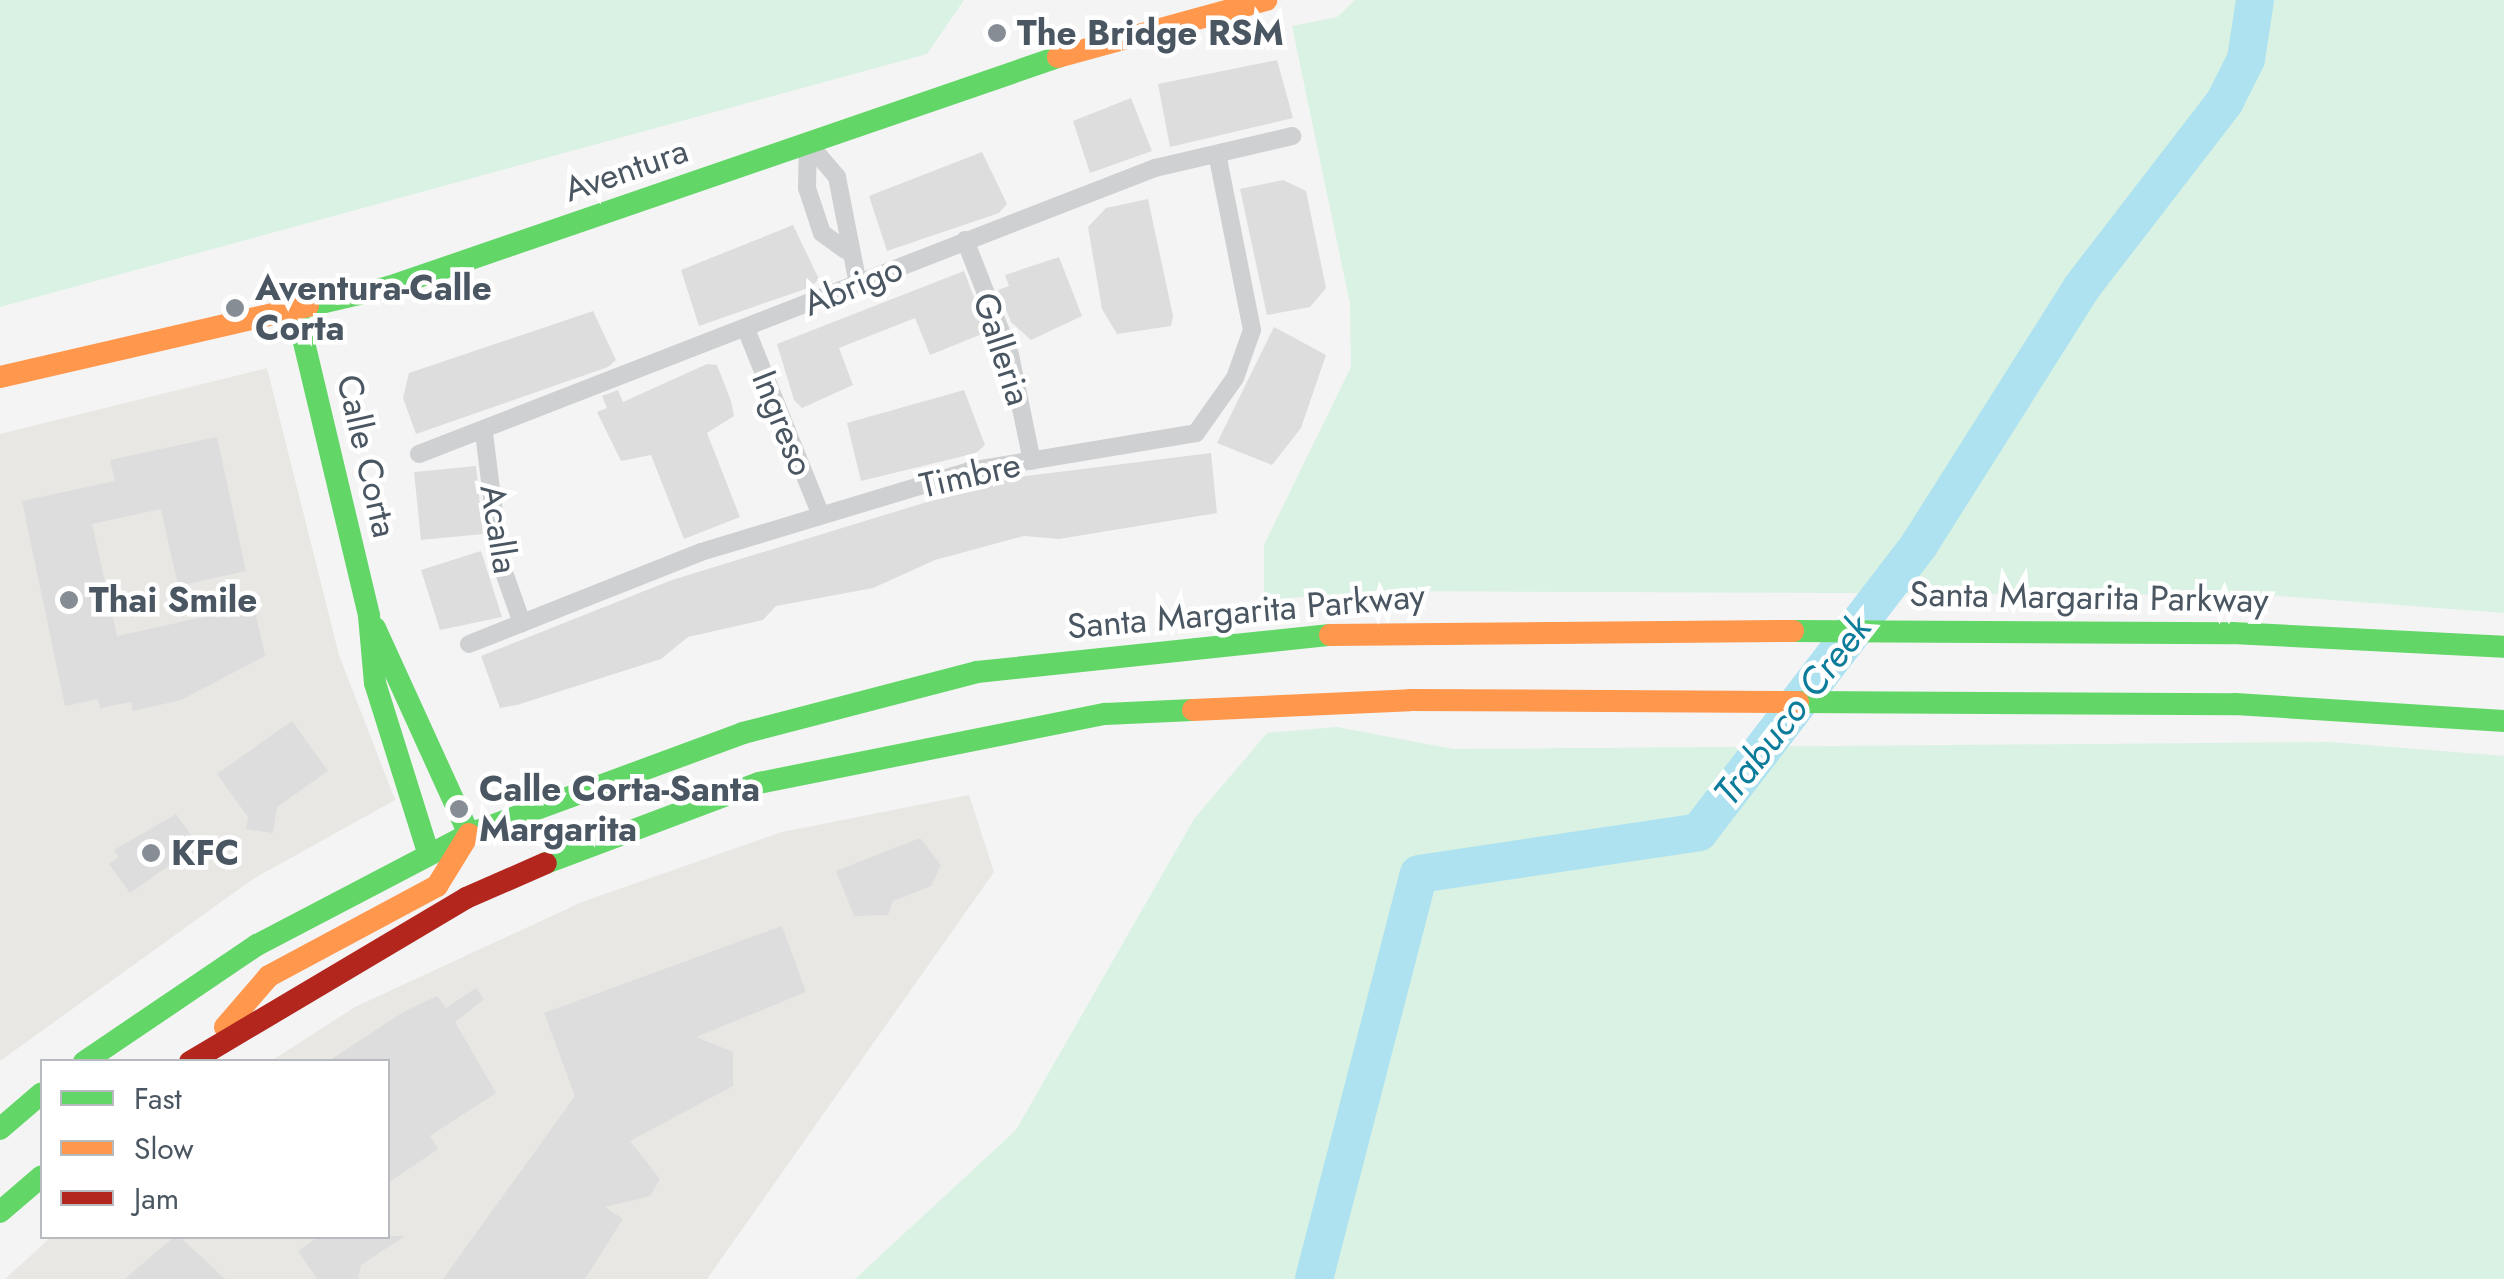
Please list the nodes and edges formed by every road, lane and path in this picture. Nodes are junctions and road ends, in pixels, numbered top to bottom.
1 (1266, 0) edge
2 (1292, 136) dead end
3 (808, 144) junction
4 (1217, 154) junction
5 (965, 240) junction
6 (845, 250) junction
7 (858, 284) junction
8 (297, 313) junction
9 (746, 329) junction
10 (0, 377) edge
11 (484, 433) junction
12 (419, 454) dead end
13 (1032, 461) junction
14 (820, 516) junction
15 (370, 616) junction
16 (522, 623) junction
17 (470, 644) dead end
18 (2504, 647) edge
19 (2504, 721) edge
20 (469, 834) junction
21 (429, 855) junction
22 (196, 1058) edge
23 (88, 1059) edge
24 (40, 1095) edge
25 (0, 1129) edge
26 (40, 1178) edge
27 (0, 1212) edge

1 - 3 main road, Aventura
2 - 4 street, Abrigo
3 - 6 street
3 - 6 street
3 - 8 main road, Aventura
4 - 5 street, Abrigo
4 - 13 street, Timbre
5 - 7 street, Abrigo
5 - 13 street, Galleria
6 - 7 street
7 - 9 street, Abrigo
8 - 10 main road, Aventura
8 - 15 main road, Calle Corta
9 - 11 street, Abrigo
9 - 14 street, Ingreso
11 - 12 street, Abrigo
11 - 16 street, Acalla
13 - 14 street, Timbre
14 - 16 street, Timbre
15 - 20 main road, Calle Corta
15 - 21 main road, Calle Corta
16 - 17 street, Timbre
18 - 20 main road, Santa Margarita Parkway
19 - 22 main road
20 - 21 main road, Santa Margarita Parkway
20 - 22 main road
21 - 23 main road, Santa Margarita Parkway
24 - 25 main road
26 - 27 main road

